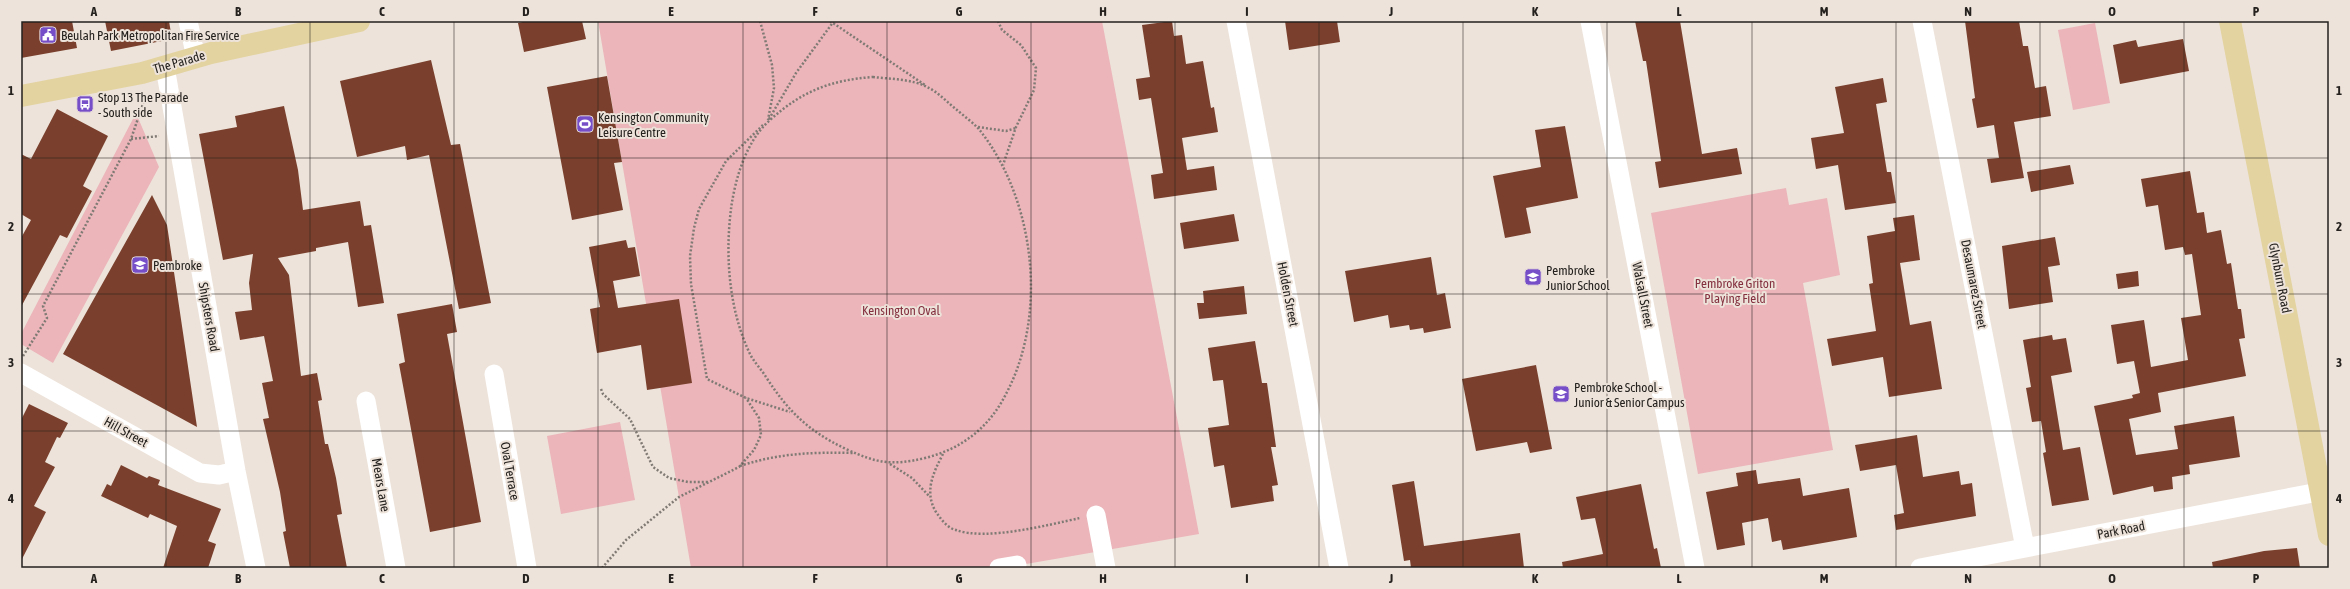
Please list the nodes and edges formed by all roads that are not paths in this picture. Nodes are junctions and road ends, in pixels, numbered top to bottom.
1 (188, 21) edge
2 (359, 21) edge
3 (1236, 21) edge
4 (1590, 21) edge
5 (1922, 21) edge
6 (2230, 21) edge
7 (196, 58) junction
8 (165, 66) junction
9 (21, 96) edge
10 (21, 373) edge
11 (494, 374) dead end
12 (366, 401) dead end
13 (236, 471) junction
14 (2325, 491) edge
15 (1096, 515) road end
16 (2329, 535) edge
17 (2025, 548) junction
18 (1017, 564) dead end
19 (256, 568) edge
20 (396, 568) edge
21 (527, 568) edge
22 (999, 568) edge
23 (1106, 568) edge
24 (1339, 568) edge
25 (1695, 568) edge
26 (1920, 568) edge

1 - 7 street
2 - 7 main road, The Parade
3 - 24 street, Holden Street
4 - 25 street, Walsall Street
5 - 17 street, Desaumarez Street
6 - 14 main road, Glynburn Road
7 - 8 main road, The Parade
8 - 9 main road, The Parade
8 - 13 street, Shipsters Road
10 - 13 street, Hill Street
11 - 21 street, Oval Terrace
12 - 20 street, Mears Lane
13 - 19 street, Shipsters Road
14 - 16 main road, Glynburn Road
14 - 17 street, Park Road
15 - 23 street
17 - 26 street, Park Road
18 - 22 street

